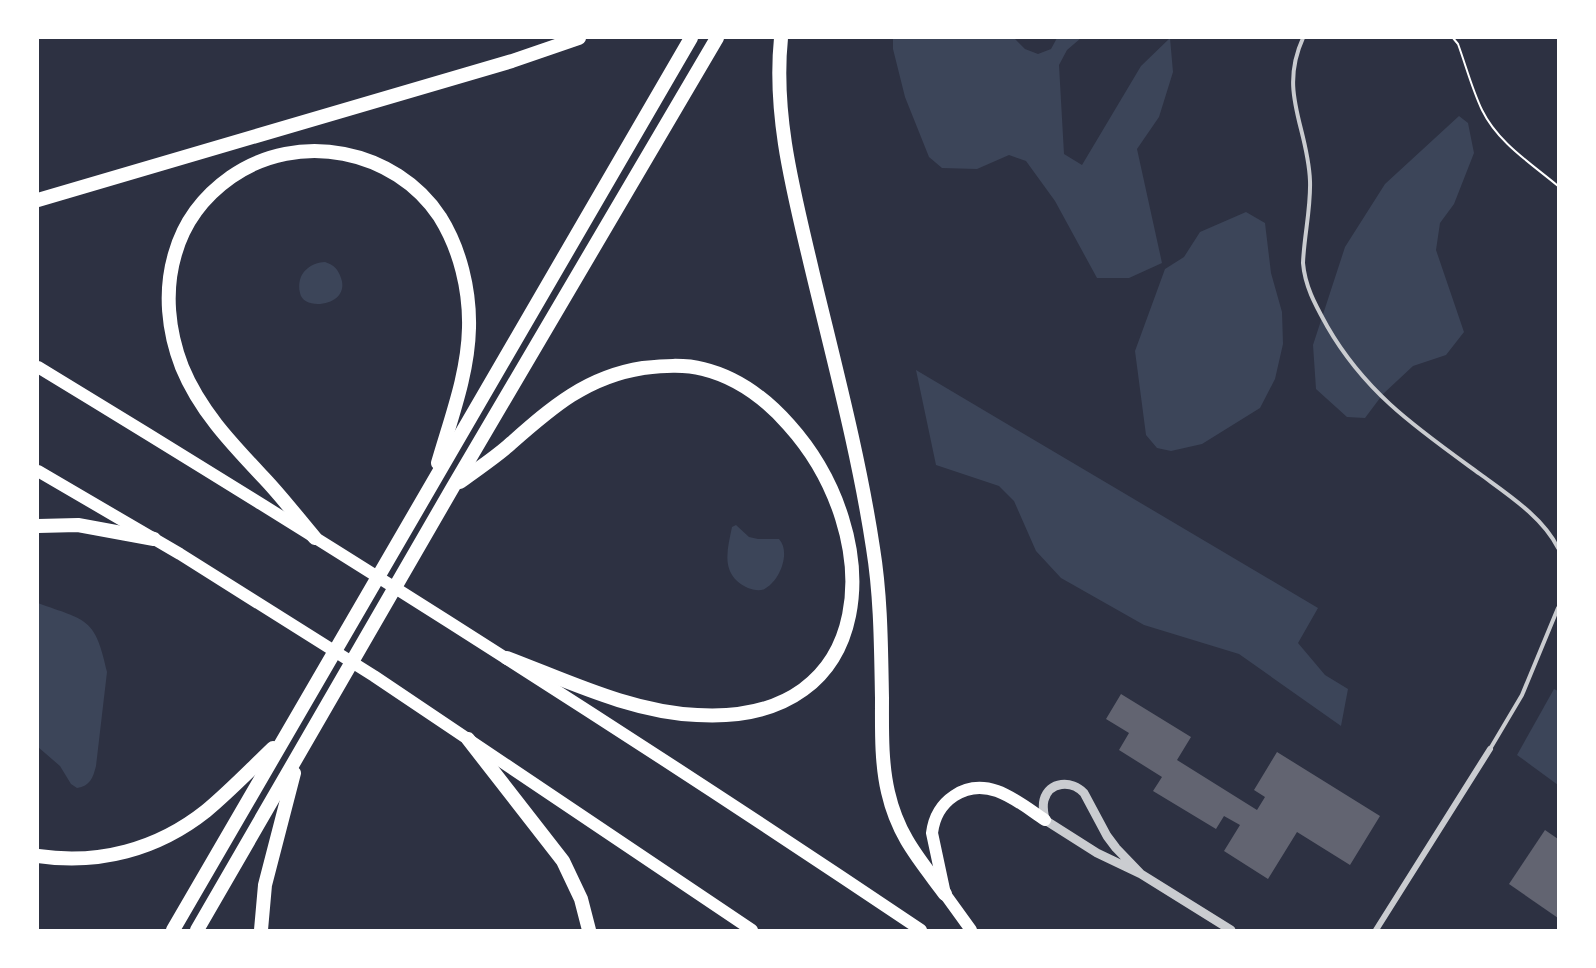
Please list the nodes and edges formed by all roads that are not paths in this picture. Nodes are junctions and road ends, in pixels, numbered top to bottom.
1 (579, 38) edge
2 (691, 38) edge
3 (717, 38) edge
4 (781, 38) edge
5 (1303, 38) edge
6 (38, 200) edge
7 (38, 367) edge
8 (38, 471) edge
9 (431, 486) junction
10 (453, 487) junction
11 (38, 526) edge
12 (315, 538) junction
13 (154, 539) junction
14 (1558, 548) edge
15 (1558, 608) edge
16 (507, 658) junction
17 (285, 736) junction
18 (468, 739) junction
19 (1490, 749) joint
20 (298, 757) junction
21 (1045, 820) junction
22 (38, 856) edge
23 (1141, 874) junction
24 (945, 894) junction
25 (173, 930) edge
26 (197, 930) edge
27 (261, 930) edge
28 (589, 930) edge
29 (752, 930) edge
30 (921, 930) edge
31 (971, 930) edge
32 (1231, 930) edge
33 (1376, 930) edge

1 - 6 highway
2 - 9 highway
3 - 10 highway
4 - 24 highway
5 - 14 lane
7 - 12 highway
8 - 13 highway
9 - 12 highway
9 - 17 highway
10 - 16 highway
10 - 20 highway
11 - 13 highway
12 - 16 highway
13 - 18 highway
15 - 19 lane
16 - 30 highway
17 - 22 highway
17 - 25 highway
18 - 28 highway
18 - 29 highway
19 - 33 street
20 - 26 highway
20 - 27 highway
21 - 23 street
21 - 23 street
21 - 24 highway
23 - 32 street
24 - 31 highway

